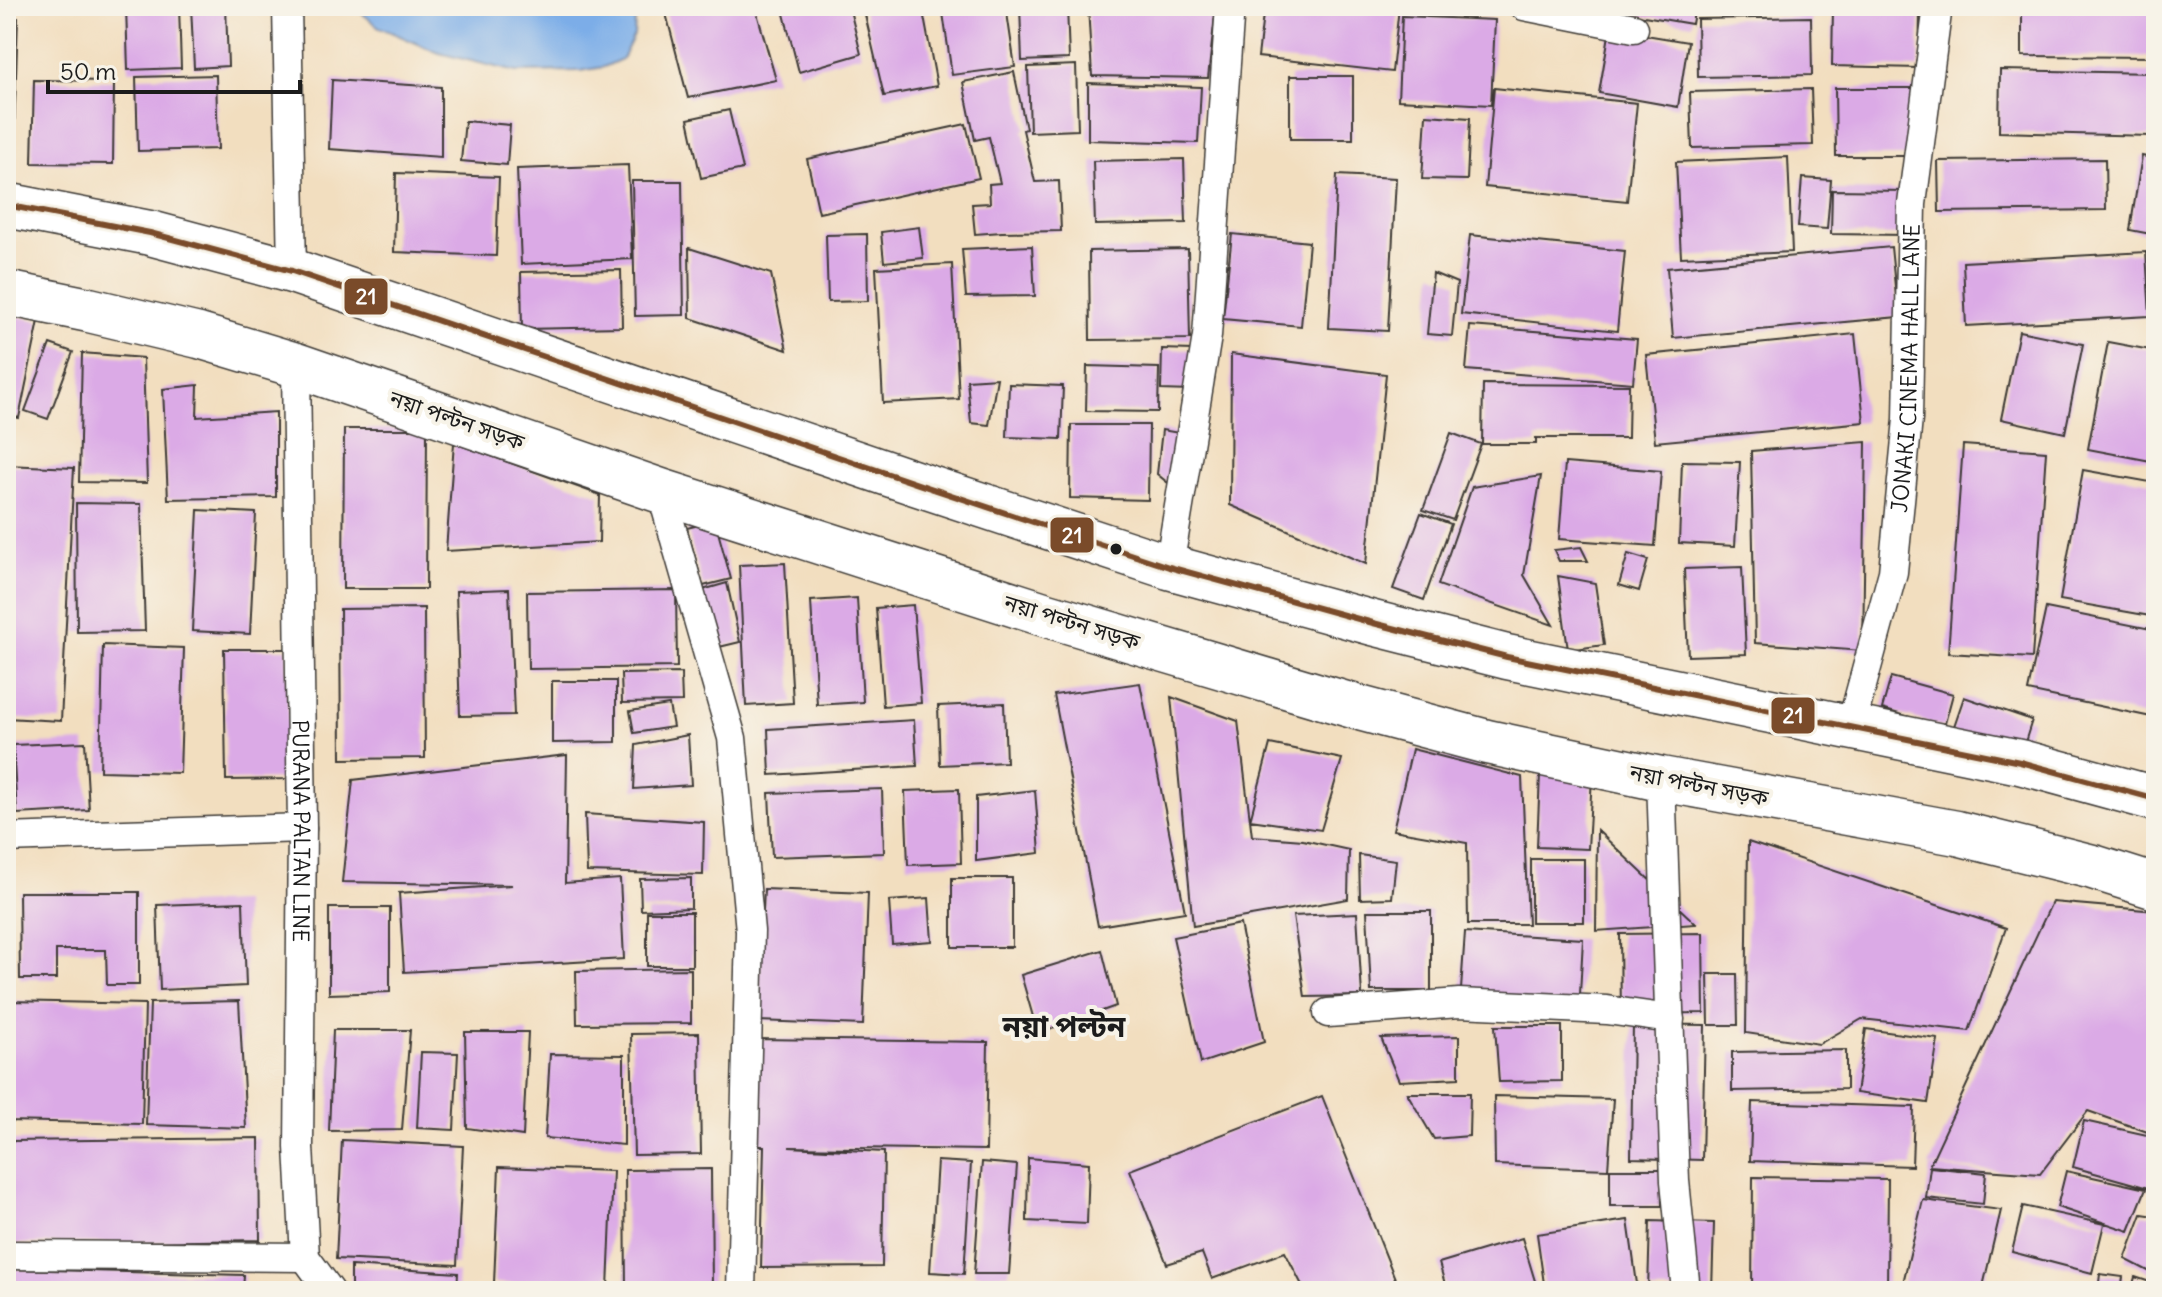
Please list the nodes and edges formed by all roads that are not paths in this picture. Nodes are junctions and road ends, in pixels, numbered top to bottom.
1 (287, 6) edge
2 (1230, 6) edge
3 (1524, 6) edge
4 (1938, 6) edge
5 (1634, 28) dead end
6 (6, 205) edge
7 (292, 271) junction
8 (6, 293) edge
9 (296, 365) junction
10 (661, 491) junction
11 (1169, 567) junction
12 (1851, 726) junction
13 (1661, 779) junction
14 (2156, 799) edge
15 (302, 828) junction
16 (6, 838) edge
17 (2156, 887) edge
18 (1328, 1013) dead end
19 (1670, 1019) junction
20 (6, 1255) edge
21 (305, 1257) junction
22 (330, 1291) edge
23 (741, 1291) edge
24 (1686, 1291) edge

1 - 7 street
2 - 11 street
3 - 5 street
4 - 12 street, JONAKI CINEMA HALL LANE
6 - 7 main road
7 - 11 main road
8 - 9 main road, নয়া পল্টন সড়ক
9 - 10 main road, নয়া পল্টন সড়ক
9 - 15 street, PURANA PALTAN LINE
10 - 13 main road, নয়া পল্টন সড়ক
10 - 23 street
11 - 12 main road
12 - 14 main road
13 - 17 main road, নয়া পল্টন সড়ক
13 - 19 street
15 - 16 street
15 - 21 street, PURANA PALTAN LINE
18 - 19 street
19 - 24 street
20 - 21 street
21 - 22 street

